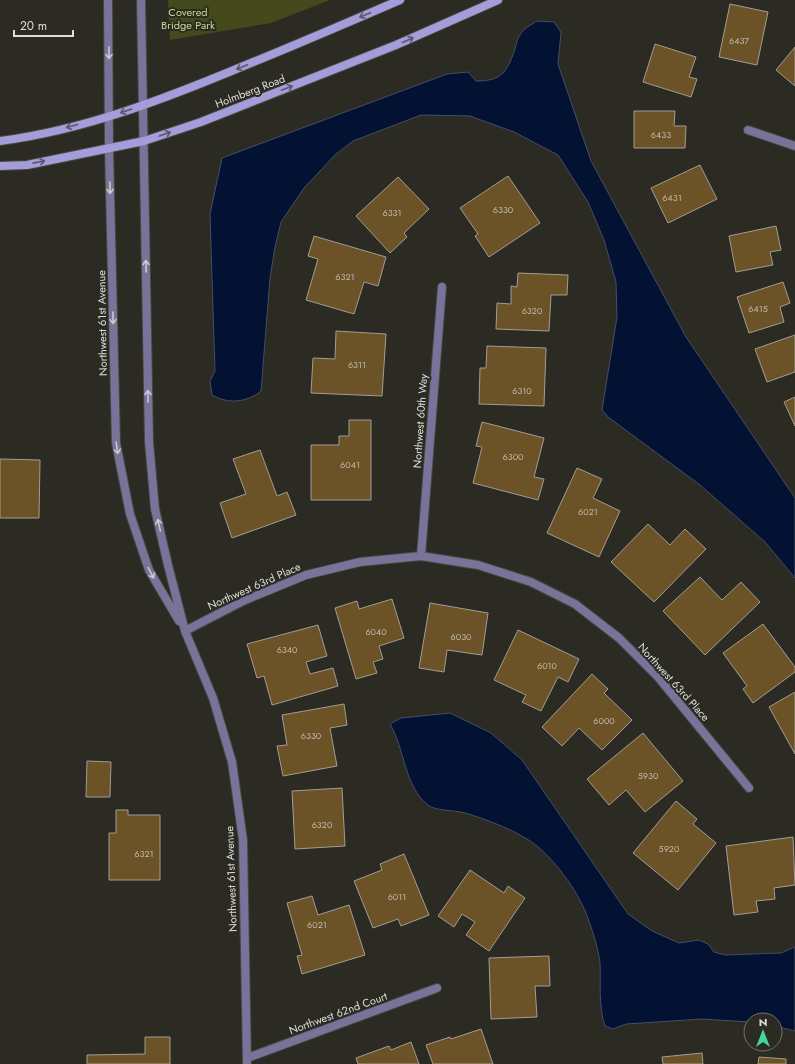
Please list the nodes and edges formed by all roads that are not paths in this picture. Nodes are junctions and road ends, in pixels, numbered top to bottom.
1 (108, 0) edge
2 (141, 0) edge
3 (400, 0) edge
4 (498, 0) edge
5 (142, 105) junction
6 (109, 116) junction
7 (748, 130) dead end
8 (0, 141) edge
9 (144, 141) junction
10 (795, 146) edge
11 (109, 149) junction
12 (0, 166) edge
13 (442, 288) dead end
14 (421, 556) junction
15 (185, 631) junction
16 (749, 788) dead end
17 (437, 988) dead end
18 (247, 1061) edge

1 -> 6 street, Northwest 61st Avenue
2 - 5 street, Northwest 61st Avenue
3 -> 5 street
9 -> 4 street, Holmberg Road
5 -> 6 street
5 - 9 street, Northwest 61st Avenue
6 -> 8 street
6 - 11 street, Northwest 61st Avenue
7 - 10 street
9 - 11 street, Holmberg Road
15 -> 9 street, Northwest 61st Avenue
12 -> 11 street, Holmberg Road
11 -> 15 street, Northwest 61st Avenue
13 - 14 street, Northwest 60th Way
14 - 15 street, Northwest 63rd Place
14 - 16 street, Northwest 63rd Place
15 - 18 street, Northwest 61st Avenue
17 - 18 street, Northwest 62nd Court

